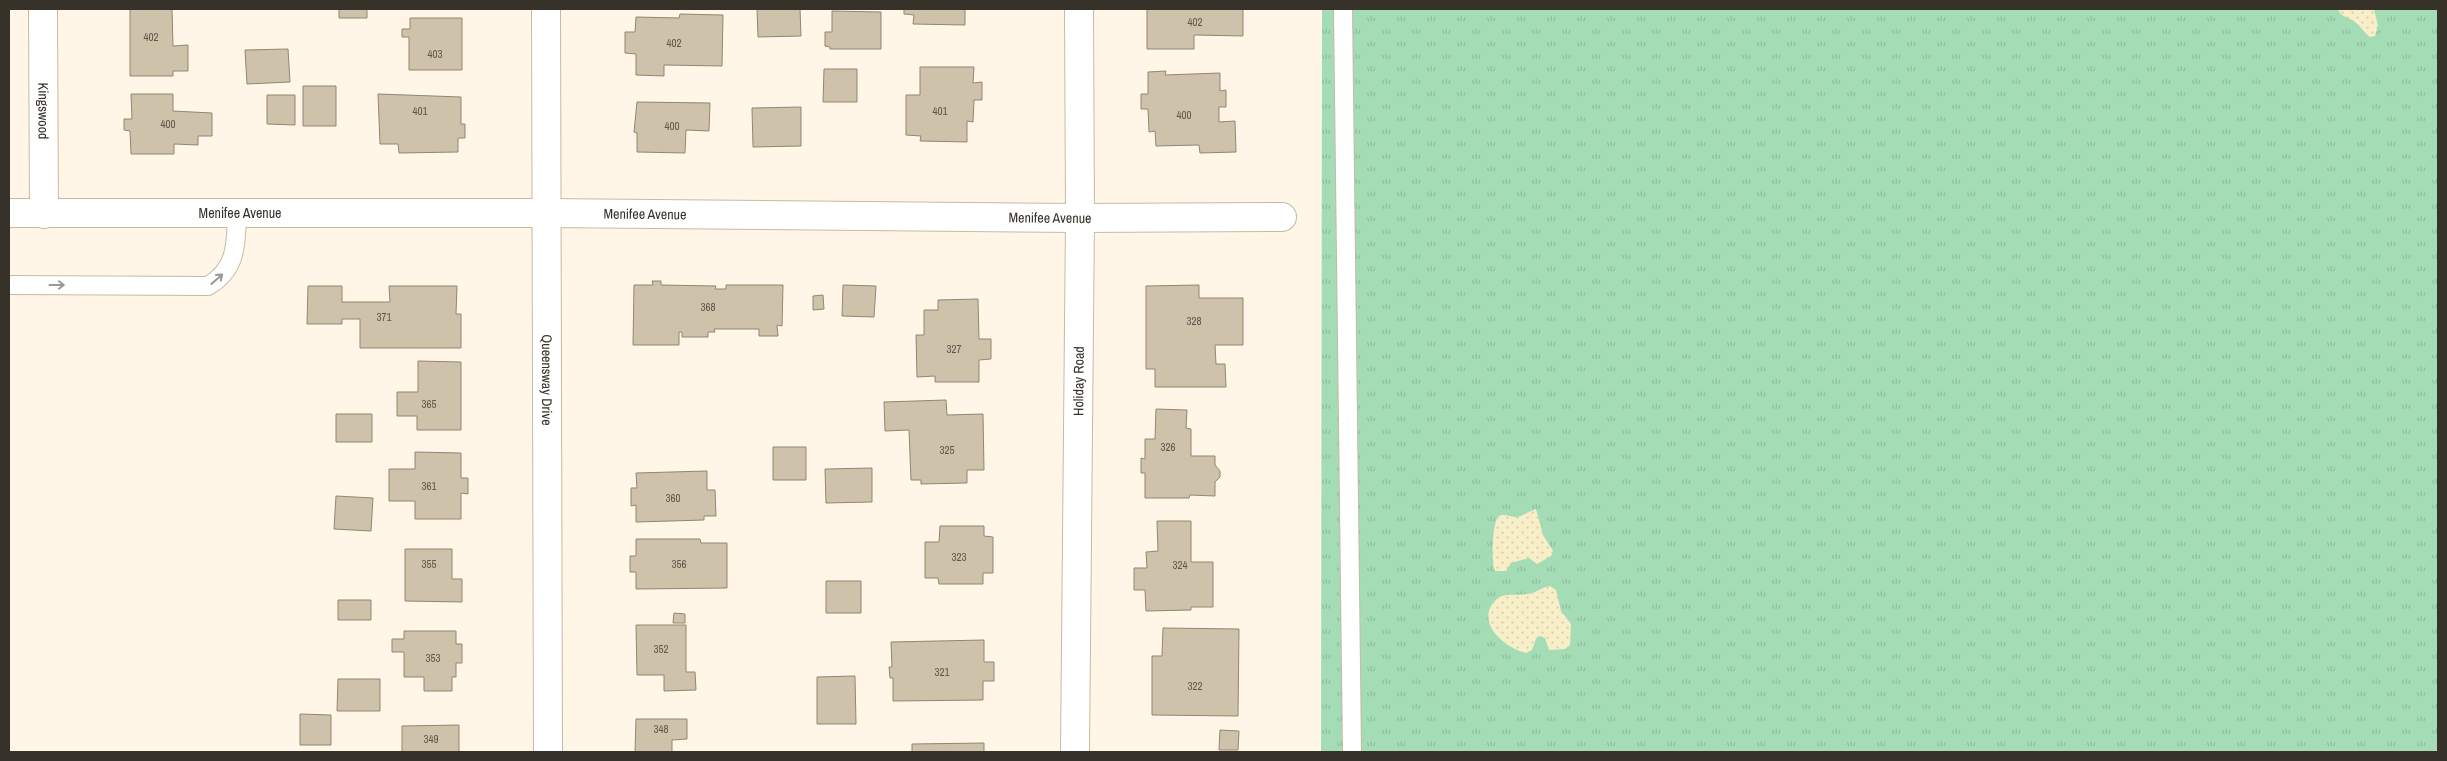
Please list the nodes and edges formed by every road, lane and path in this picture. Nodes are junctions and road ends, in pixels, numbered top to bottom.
1 (43, 9) edge
2 (546, 9) edge
3 (1079, 9) edge
4 (1343, 9) edge
5 (545, 212) junction
6 (9, 213) edge
7 (44, 214) junction
8 (237, 214) junction
9 (1282, 217) dead end
10 (1080, 218) junction
11 (9, 285) edge
12 (548, 752) edge
13 (1075, 752) edge
14 (1352, 752) edge

1 - 7 street, Kingswood
2 - 5 street, Queensway Drive
3 - 10 street, Holiday Road
4 - 14 lane
5 - 8 street, Menifee Avenue
5 - 10 street, Menifee Avenue
5 - 12 street, Queensway Drive
6 - 7 street, Menifee Avenue
7 - 8 street, Menifee Avenue
11 -> 8 lane
9 - 10 street, Menifee Avenue
10 - 13 street, Holiday Road

